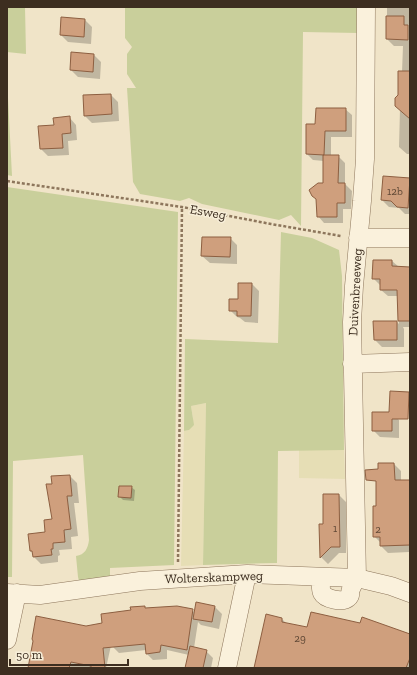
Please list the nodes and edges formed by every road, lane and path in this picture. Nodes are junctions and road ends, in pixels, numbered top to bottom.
1 (366, 7) edge
2 (7, 181) edge
3 (182, 207) junction
4 (358, 238) junction
5 (410, 238) edge
6 (410, 362) edge
7 (352, 364) junction
8 (178, 566) dead end
9 (247, 574) junction
10 (357, 578) junction
11 (12, 593) edge
12 (410, 593) edge
13 (7, 640) edge
14 (227, 668) edge

1 - 4 street, Duivenbreeweg
2 - 3 path, Esweg
3 - 4 path, Esweg
3 - 8 path
4 - 5 street
4 - 7 street, Duivenbreeweg
6 - 7 street
7 - 10 street, Duivenbreeweg
9 - 10 street, Wolterskampweg
9 - 11 street, Wolterskampweg
9 - 14 street
10 - 12 street, Wolterskampweg
11 - 13 street

